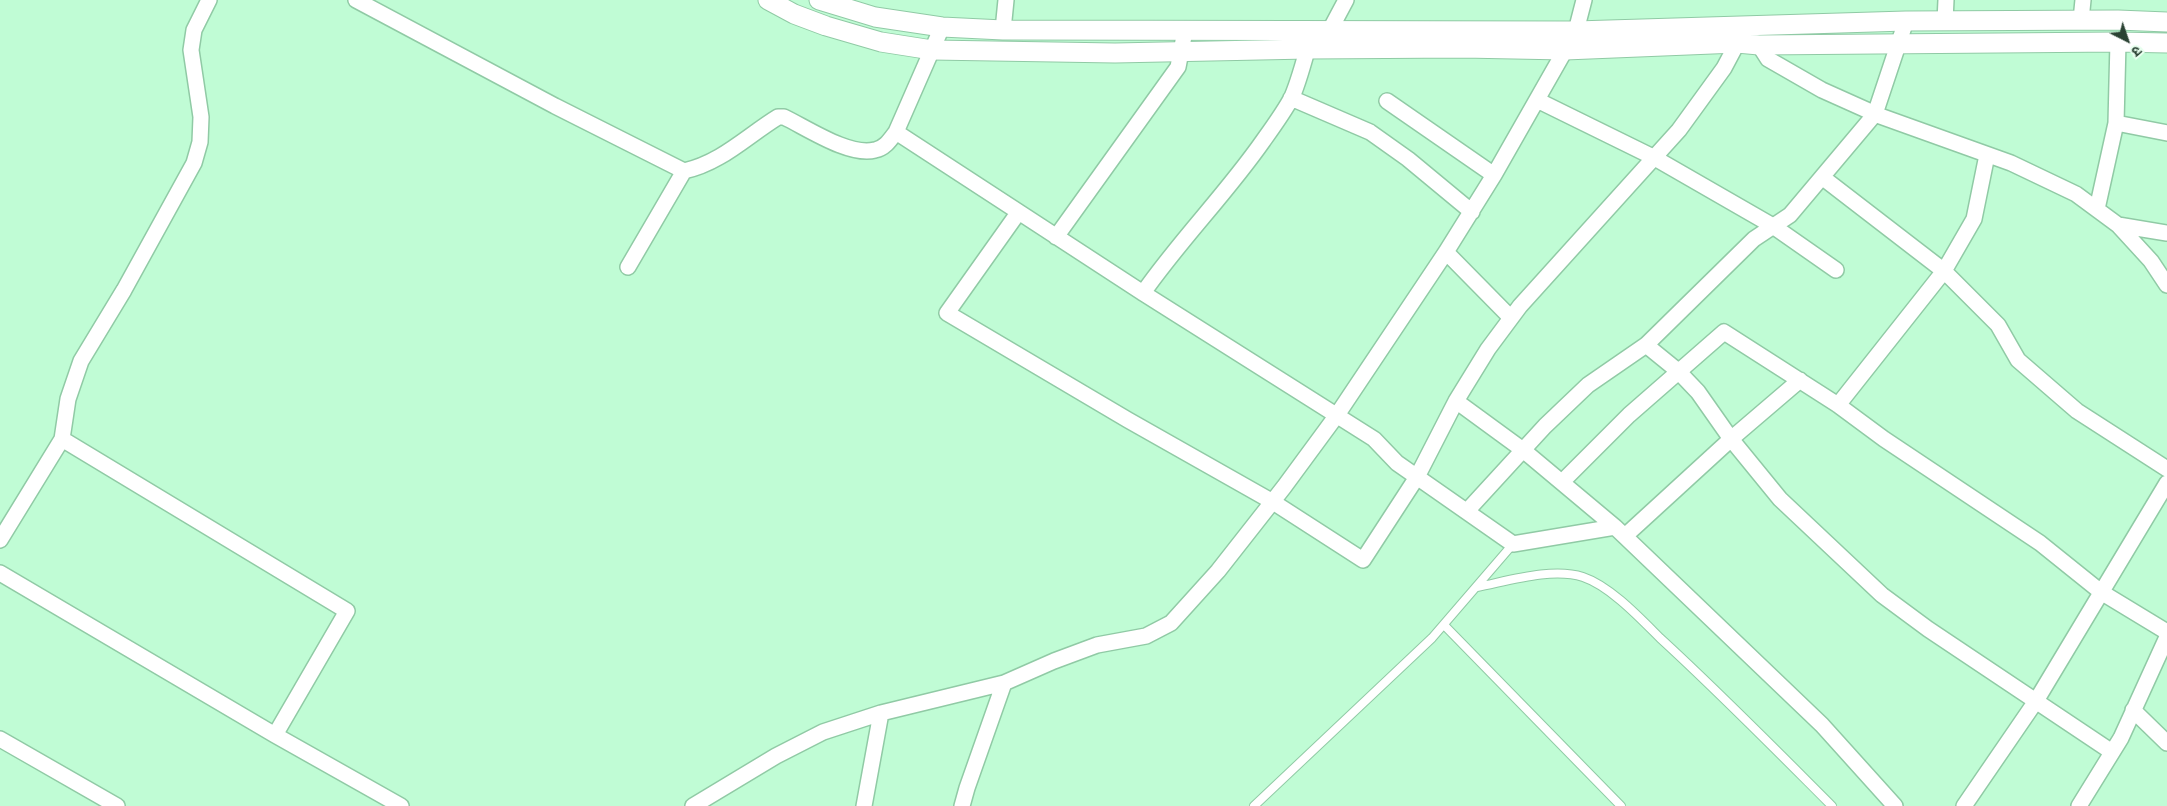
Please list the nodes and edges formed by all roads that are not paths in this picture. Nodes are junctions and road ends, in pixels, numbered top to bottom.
1 (209, 0) edge
2 (356, 0) edge
3 (768, 0) edge
4 (819, 0) edge
5 (1006, 0) edge
6 (1346, 0) edge
7 (1584, 0) edge
8 (1946, 0) edge
9 (2083, 0) edge
10 (2081, 20) junction
11 (1906, 21) junction
12 (1945, 21) junction
13 (2167, 22) edge
14 (1746, 26) junction
15 (942, 27) junction
16 (1003, 30) junction
17 (1321, 30) junction
18 (1185, 31) junction
19 (1576, 31) junction
20 (2118, 42) junction
21 (1737, 43) junction
22 (2167, 43) edge
23 (1759, 45) junction
24 (1898, 45) junction
25 (1308, 49) junction
26 (932, 50) junction
27 (1565, 50) junction
28 (1181, 52) junction
29 (1291, 98) junction
30 (1537, 100) junction
31 (1387, 101) dead end
32 (1875, 114) junction
33 (2116, 123) junction
34 (896, 132) junction
35 (2167, 133) edge
36 (1988, 155) junction
37 (1653, 157) junction
38 (684, 171) junction
39 (1494, 175) junction
40 (1822, 177) junction
41 (2097, 210) junction
42 (1472, 212) junction
43 (1018, 213) junction
44 (2118, 225) junction
45 (1773, 226) junction
46 (2167, 233) edge
47 (1056, 237) junction
48 (1446, 252) junction
49 (628, 267) dead end
50 (1836, 270) dead end
51 (1944, 271) junction
52 (2167, 285) edge
53 (1143, 293) junction
54 (1511, 318) junction
55 (1646, 345) junction
56 (1678, 371) junction
57 (1800, 380) junction
58 (1456, 401) junction
59 (1838, 405) junction
60 (1337, 415) junction
61 (62, 439) junction
62 (1731, 439) junction
63 (1522, 450) junction
64 (2167, 469) edge
65 (1417, 477) junction
66 (1562, 482) junction
67 (2167, 484) edge
68 (1273, 502) junction
69 (1467, 511) junction
70 (1620, 531) junction
71 (0, 540) edge
72 (1513, 544) junction
73 (0, 573) edge
74 (1477, 587) junction
75 (2101, 592) junction
76 (1444, 625) junction
77 (2167, 632) edge
78 (2167, 637) edge
79 (1004, 683) junction
80 (2036, 701) junction
81 (2133, 710) junction
82 (881, 713) junction
83 (275, 735) junction
84 (0, 739) edge
85 (2167, 743) edge
86 (2112, 752) junction
87 (117, 806) edge
88 (401, 806) edge
89 (693, 806) edge
90 (864, 806) edge
91 (962, 806) edge
92 (1254, 806) edge
93 (1621, 806) edge
94 (1832, 806) edge
95 (1895, 806) edge
96 (1964, 806) edge
97 (2079, 806) edge

1 - 61 street
2 - 38 street
3 - 26 street
4 - 15 street
5 - 16 street
6 - 17 street
7 - 19 street
8 - 12 street
9 - 10 street
10 - 12 street
10 - 13 street
11 - 12 street
11 - 14 street
11 - 24 street
14 - 19 street
14 - 21 street
15 - 16 street
15 - 26 street
16 - 18 street
17 - 18 street
17 - 19 street
17 - 25 street
18 - 28 street
19 - 27 street
20 - 22 street
20 - 24 street
20 - 33 street
21 - 23 street
21 - 27 street
21 - 37 street
23 - 24 street
23 - 32 street
24 - 32 street
25 - 27 street
25 - 28 street
25 - 29 street
26 - 28 street
26 - 34 street
27 - 30 street
28 - 47 street
29 - 42 street
29 - 53 street
30 - 37 street
30 - 39 street
31 - 39 street
32 - 36 street
32 - 40 street
33 - 35 street
33 - 41 street
34 - 38 street
34 - 43 street
36 - 41 street
36 - 51 street
37 - 45 street
37 - 54 street
38 - 49 street
39 - 42 street
40 - 45 street
40 - 51 street
41 - 44 street
42 - 48 street
43 - 47 street
43 - 68 street
44 - 46 street
44 - 52 street
45 - 50 street
45 - 55 street
47 - 53 street
48 - 54 street
48 - 60 street
51 - 59 street
51 - 64 street
53 - 60 street
54 - 58 street
55 - 56 street
55 - 63 street
56 - 57 street
56 - 62 street
56 - 66 street
57 - 59 street
57 - 62 street
58 - 63 street
58 - 65 street
59 - 75 street
60 - 65 street
60 - 68 street
61 - 71 street
61 - 83 street
62 - 70 street
62 - 80 street
63 - 66 street
63 - 69 street
65 - 68 street
65 - 69 street
66 - 70 street
67 - 75 street
68 - 79 street
69 - 72 street
70 - 72 street
70 - 95 street
72 - 74 lane
73 - 83 street
74 - 76 lane
74 - 94 lane
75 - 77 street
75 - 80 street
76 - 92 lane
76 - 93 lane
78 - 81 street
79 - 82 street
79 - 91 street
80 - 86 street
80 - 96 street
81 - 85 street
81 - 86 street
82 - 89 street
82 - 90 street
83 - 88 street
84 - 87 street
86 - 97 street

